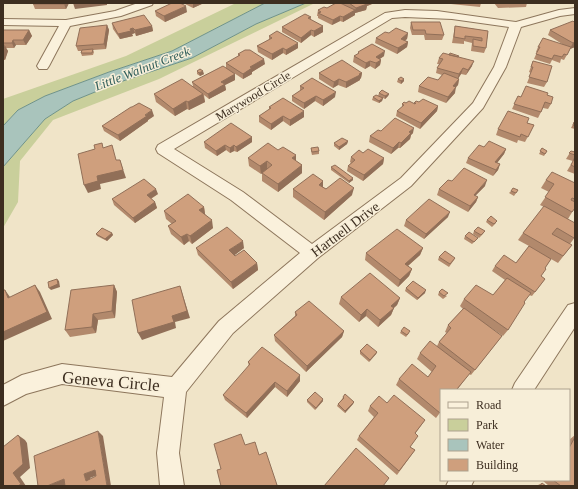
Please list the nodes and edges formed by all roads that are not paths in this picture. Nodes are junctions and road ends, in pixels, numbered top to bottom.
1 (148, 3) edge
2 (575, 11) edge
3 (3, 22) edge
4 (66, 22) junction
5 (516, 25) junction
6 (42, 66) dead end
7 (312, 253) junction
8 (575, 311) edge
9 (176, 388) junction
10 (523, 389) edge
11 (3, 396) edge
12 (172, 486) edge

1 - 4 street
2 - 5 street
3 - 4 street
4 - 6 street
5 - 7 street, Hartnell Drive
5 - 7 street, Marywood Circle
7 - 9 street, Hartnell Drive
8 - 10 street
9 - 11 street, Geneva Circle
9 - 12 street

